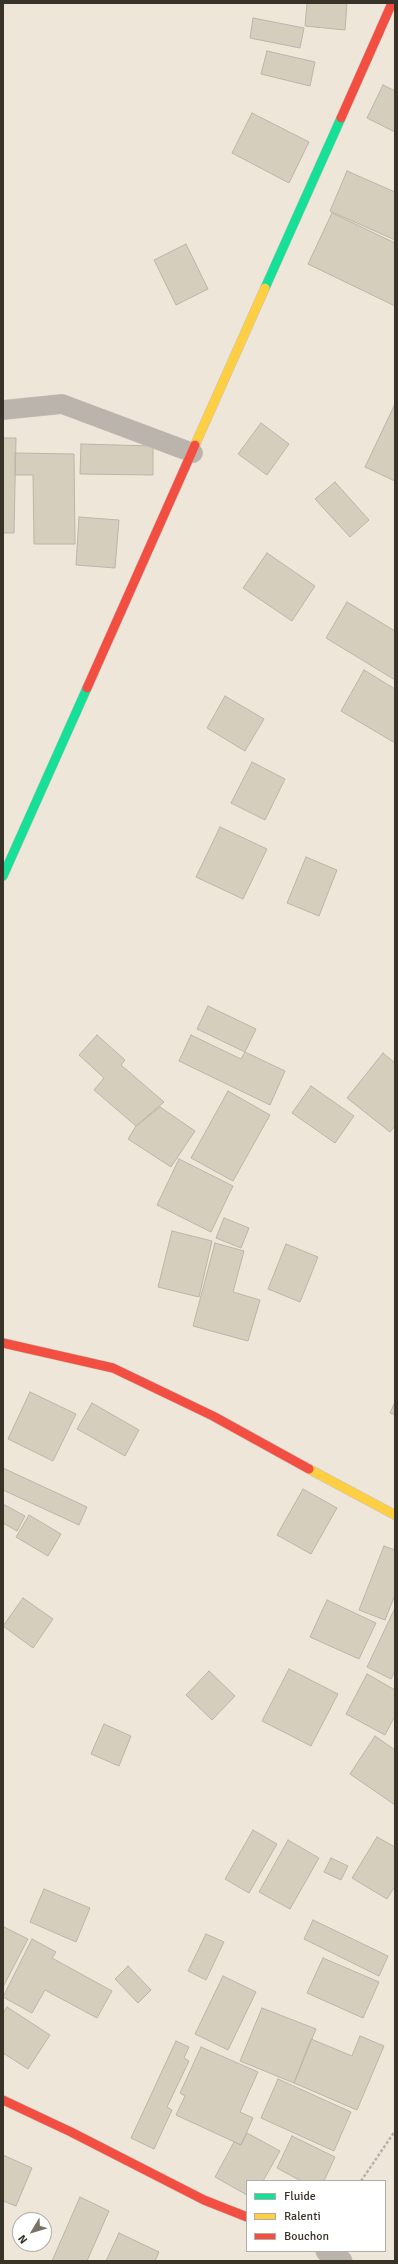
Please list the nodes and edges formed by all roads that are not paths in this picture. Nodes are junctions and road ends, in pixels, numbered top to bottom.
1 (392, 3) edge
2 (3, 410) edge
3 (193, 453) junction
4 (3, 876) edge
5 (3, 1343) edge
6 (395, 1515) edge
7 (3, 2100) edge
8 (246, 2217) edge
9 (328, 2252) edge
10 (341, 2261) edge

1 - 3 street
2 - 3 lane
3 - 4 street
5 - 6 street
7 - 8 street
9 - 10 street

